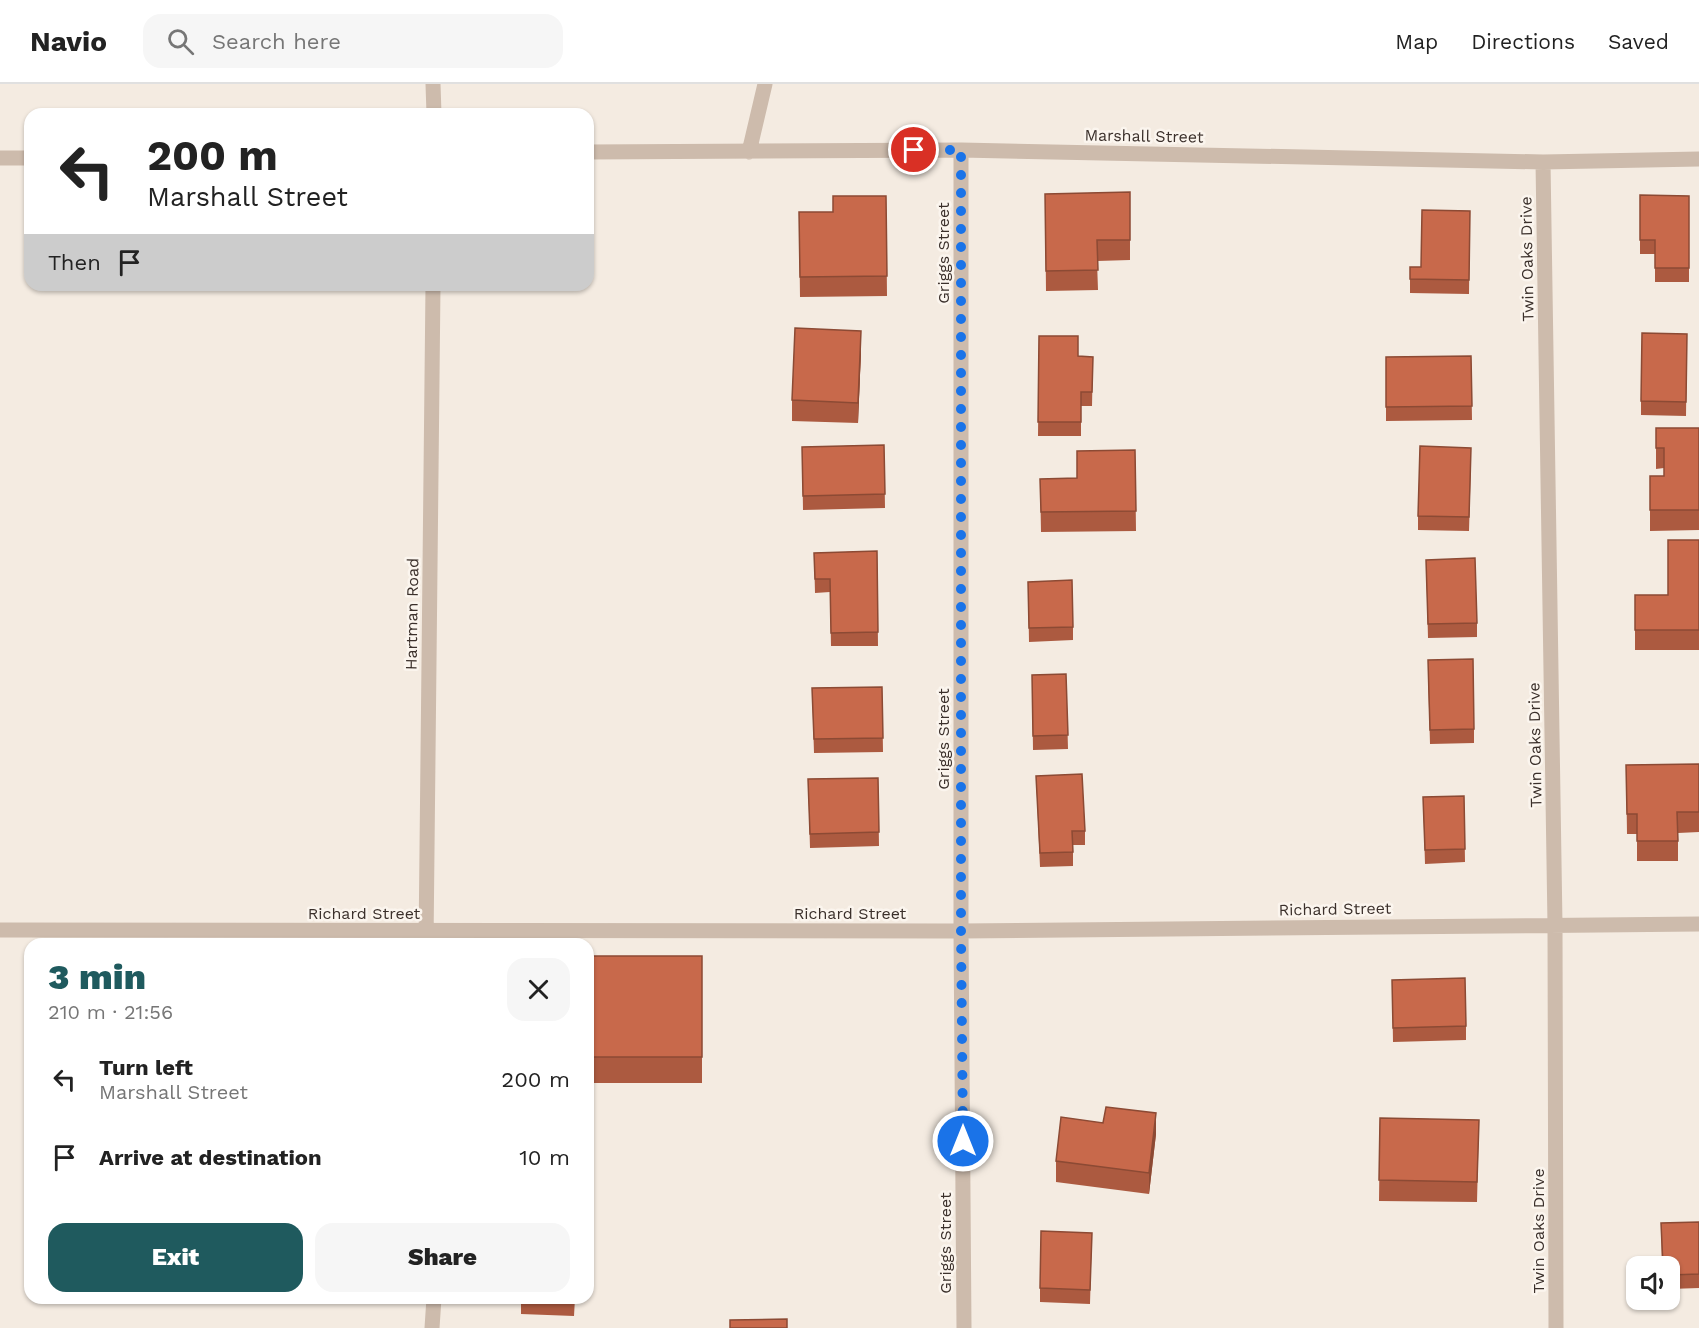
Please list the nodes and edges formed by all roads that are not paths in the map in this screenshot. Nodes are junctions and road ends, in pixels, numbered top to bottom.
1 (434, 84) edge
2 (765, 84) edge
3 (434, 108) edge
4 (961, 150) junction
5 (594, 152) edge
6 (749, 152) junction
7 (0, 158) edge
8 (24, 158) edge
9 (1699, 159) edge
10 (1544, 162) junction
11 (434, 291) edge
12 (1699, 924) edge
13 (1555, 925) junction
14 (0, 930) edge
15 (961, 931) junction
16 (426, 937) edge
17 (434, 1304) edge
18 (432, 1328) edge
19 (964, 1328) edge
20 (1556, 1328) edge

1 - 3 street
2 - 6 street
4 - 6 street, Marshall Street
4 - 10 street, Marshall Street
4 - 15 street, Griggs Street
5 - 6 street, Marshall Street
7 - 8 street
9 - 10 street, Marshall Street
10 - 13 street, Twin Oaks Drive
11 - 16 street, Hartman Road
12 - 13 street, Richard Street
13 - 15 street, Richard Street
13 - 20 street, Twin Oaks Drive
14 - 16 street, Richard Street
15 - 16 street, Richard Street
15 - 19 street, Griggs Street
17 - 18 street

